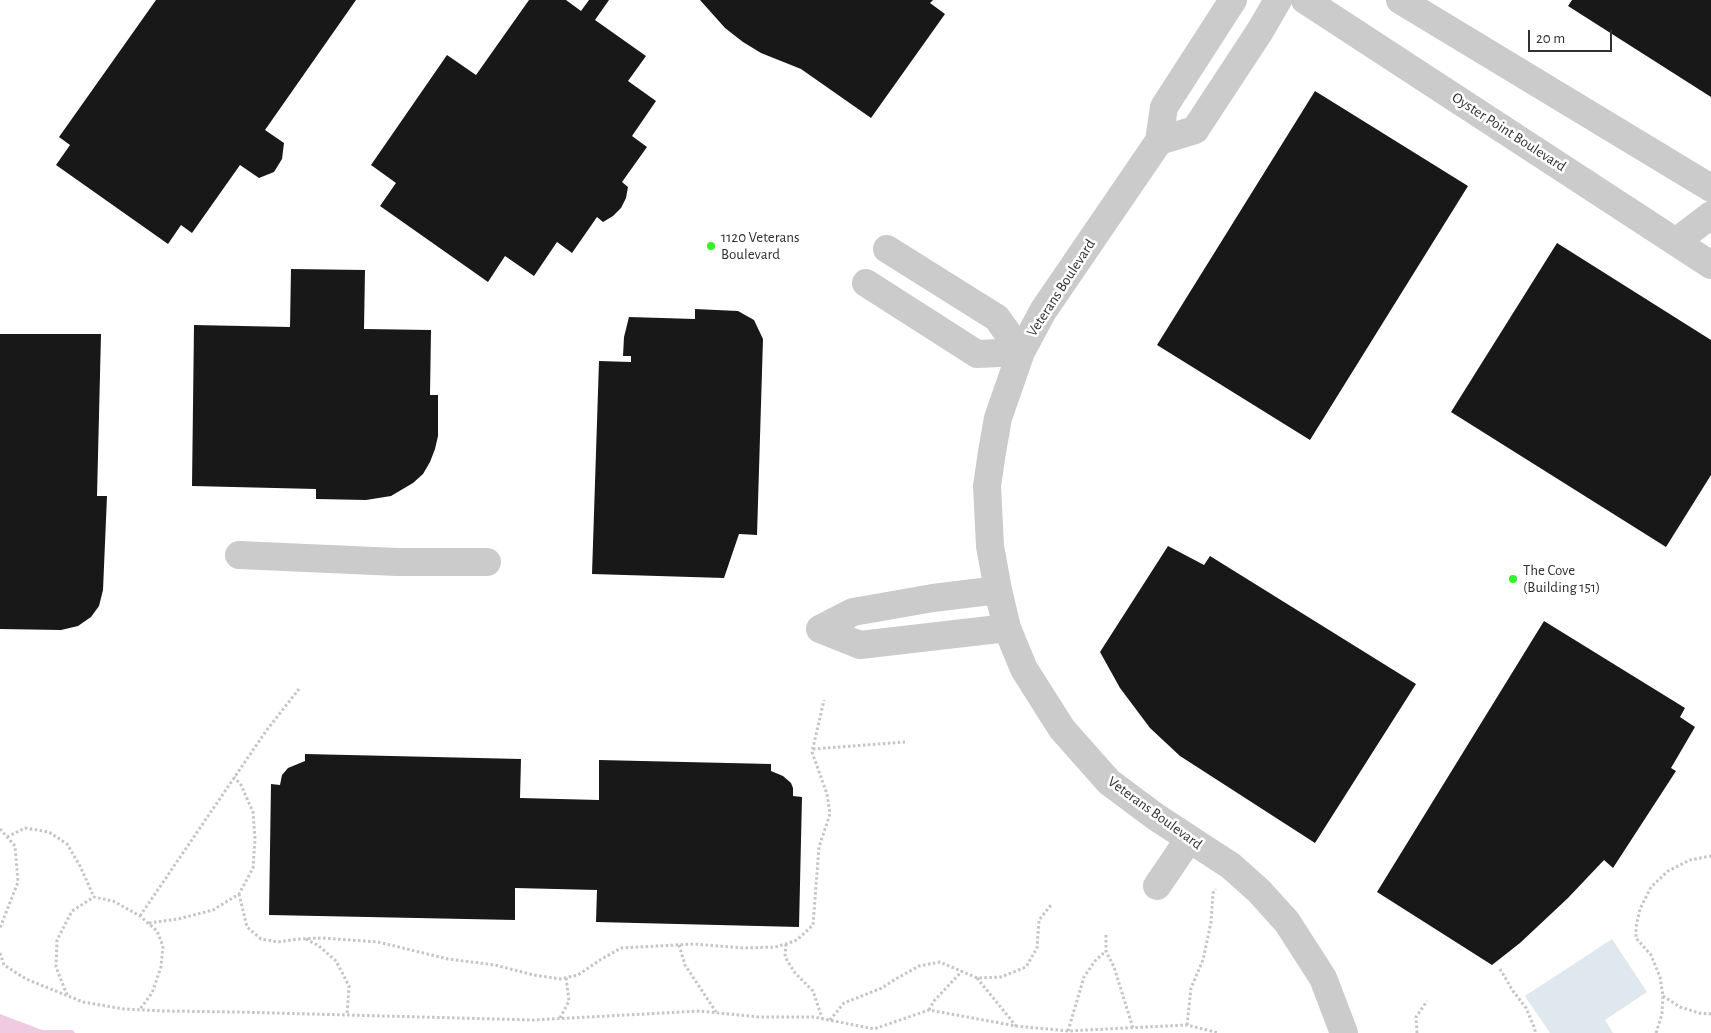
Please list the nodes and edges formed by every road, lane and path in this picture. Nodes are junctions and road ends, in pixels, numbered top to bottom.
1 (1233, 0) edge
2 (1278, 0) edge
3 (1305, 0) edge
4 (1400, 0) edge
5 (1159, 141) junction
6 (1711, 188) edge
7 (1711, 215) edge
8 (1677, 241) junction
9 (887, 249) dead end
10 (1711, 265) edge
11 (866, 283) dead end
12 (1021, 352) junction
13 (239, 555) dead end
14 (487, 562) dead end
15 (998, 590) junction
16 (1007, 628) junction
17 (299, 689) dead end
18 (824, 700) dead end
19 (905, 742) dead end
20 (812, 749) junction
21 (234, 777) junction
22 (0, 829) edge
23 (7, 837) junction
24 (1189, 839) junction
25 (1711, 856) edge
26 (1231, 866) junction
27 (1157, 886) dead end
28 (239, 894) junction
29 (94, 897) junction
30 (1051, 905) dead end
31 (140, 916) junction
32 (148, 923) junction
33 (0, 928) edge
34 (1106, 935) dead end
35 (306, 939) junction
36 (786, 944) junction
37 (679, 945) junction
38 (1106, 951) junction
39 (0, 954) edge
40 (1500, 969) dead end
41 (962, 971) junction
42 (566, 978) junction
43 (977, 978) junction
44 (67, 996) junction
45 (1663, 996) junction
46 (1427, 1001) dead end
47 (140, 1010) junction
48 (929, 1010) junction
49 (716, 1013) junction
50 (1711, 1014) edge
51 (347, 1015) junction
52 (560, 1018) junction
53 (823, 1019) junction
54 (829, 1020) junction
55 (1187, 1025) junction
56 (1016, 1026) junction
57 (1133, 1028) junction
58 (1068, 1031) junction
59 (1219, 1033) edge
60 (1344, 1033) edge
61 (1417, 1033) edge
62 (1534, 1033) edge
63 (1656, 1033) edge

1 - 5 street, Veterans Boulevard
2 - 5 street
3 - 8 street, Oyster Point Boulevard
4 - 6 street
5 - 12 street, Veterans Boulevard
7 - 8 street
8 - 10 street, Oyster Point Boulevard
9 - 12 street
11 - 12 street
12 - 15 street, Veterans Boulevard
13 - 14 street
15 - 16 street, Veterans Boulevard
15 - 16 street
16 - 24 street, Veterans Boulevard
17 - 21 path
18 - 20 path
19 - 20 path
20 - 36 path
21 - 28 path
21 - 31 path
22 - 23 path
23 - 29 path
23 - 33 path
24 - 26 street, Veterans Boulevard
24 - 27 street
25 - 45 path
26 - 55 path
26 - 60 street, Veterans Boulevard
28 - 32 path
28 - 35 path
29 - 31 path
29 - 44 path
30 - 43 path
31 - 32 path
32 - 47 path
34 - 38 path
35 - 42 path
35 - 51 path
36 - 37 path
36 - 53 path
37 - 42 path
37 - 49 path
38 - 57 path
38 - 58 path
39 - 44 path
40 - 62 path
41 - 43 path
41 - 48 path
41 - 54 path
42 - 52 path
43 - 56 path
44 - 47 path
45 - 50 path
45 - 63 path
46 - 61 path
47 - 51 path
48 - 54 path
48 - 56 path
49 - 52 path
49 - 53 path
51 - 52 path
53 - 54 path
55 - 57 path
55 - 59 path
56 - 58 path
57 - 58 path

